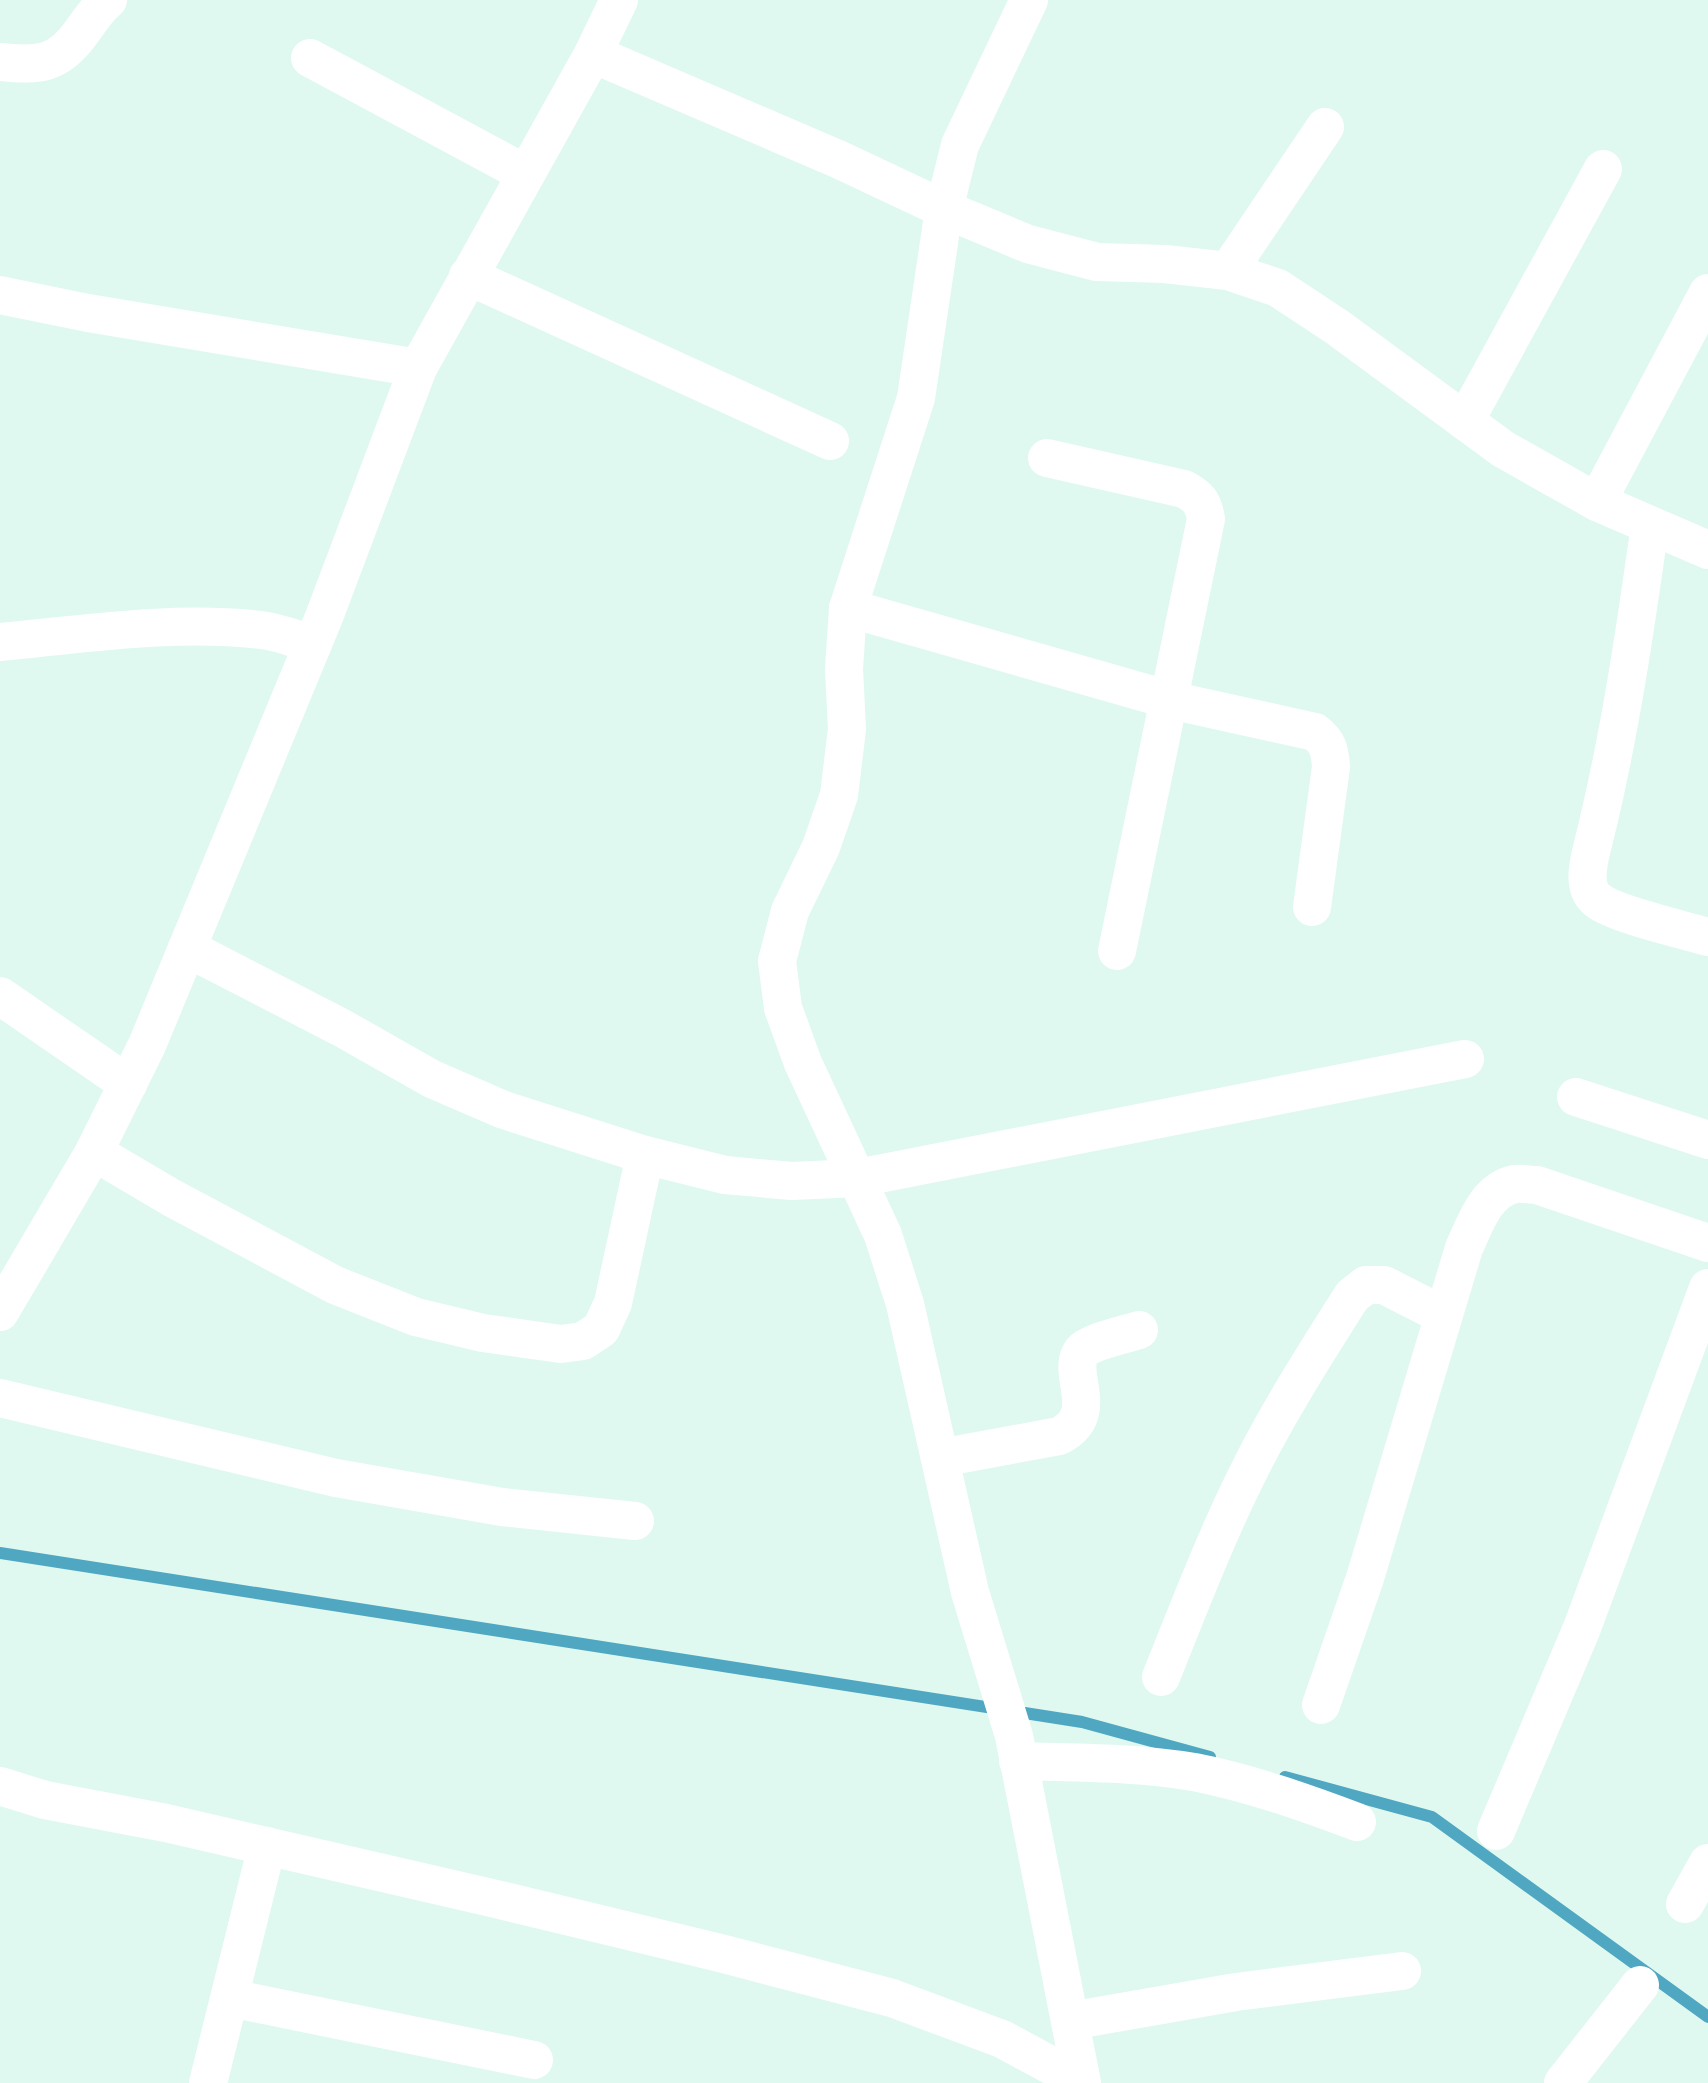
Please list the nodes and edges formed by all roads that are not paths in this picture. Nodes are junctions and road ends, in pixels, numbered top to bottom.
1 (108, 0) edge
2 (609, 4) edge
3 (1026, 7) edge
4 (593, 54) junction
5 (310, 58) dead end
6 (0, 62) edge
7 (1325, 127) dead end
8 (1603, 169) dead end
9 (526, 174) junction
10 (944, 209) junction
11 (1228, 271) junction
12 (468, 276) junction
13 (1708, 293) edge
14 (0, 295) edge
15 (418, 368) junction
16 (1465, 421) junction
17 (830, 441) dead end
18 (1047, 458) dead end
19 (1597, 502) junction
20 (1650, 525) junction
21 (1708, 550) edge
22 (848, 608) junction
23 (0, 642) edge
24 (313, 644) junction
25 (1170, 700) junction
26 (1312, 907) dead end
27 (1708, 937) edge
28 (187, 948) junction
29 (1117, 951) dead end
30 (0, 996) edge
31 (1465, 1059) dead end
32 (128, 1084) junction
33 (1576, 1097) dead end
34 (1708, 1140) edge
35 (94, 1152) junction
36 (645, 1155) junction
37 (858, 1178) junction
38 (1708, 1243) edge
39 (1708, 1289) edge
40 (0, 1312) edge
41 (1443, 1315) junction
42 (1139, 1330) dead end
43 (0, 1398) edge
44 (940, 1458) junction
45 (635, 1521) dead end
46 (1161, 1677) dead end
47 (1321, 1704) dead end
48 (1016, 1749) junction
49 (0, 1786) edge
50 (1357, 1822) dead end
51 (1496, 1831) dead end
52 (267, 1846) junction
53 (1708, 1863) edge
54 (1685, 1904) dead end
55 (1402, 1971) dead end
56 (1640, 1985) dead end
57 (230, 1998) junction
58 (1070, 2021) junction
59 (534, 2060) dead end
60 (208, 2083) edge
61 (1073, 2083) edge
62 (1082, 2083) edge
63 (1563, 2083) edge

1 - 6 street
2 - 4 street
3 - 10 street
4 - 9 street
4 - 10 street
5 - 9 street
7 - 11 street
8 - 16 street
9 - 12 street
10 - 11 street
10 - 22 street
11 - 16 street
12 - 15 street
12 - 17 street
13 - 19 street
14 - 15 street
15 - 24 street
16 - 19 street
18 - 25 street
19 - 20 street
20 - 21 street
20 - 27 street
22 - 25 street
22 - 37 street
23 - 24 street
24 - 28 street
25 - 26 street
25 - 29 street
28 - 32 street
28 - 36 street
30 - 32 street
31 - 37 street
32 - 35 street
33 - 34 street
35 - 36 street
35 - 40 street
36 - 37 street
37 - 44 street
38 - 41 street
39 - 51 street
41 - 46 street
41 - 47 street
42 - 44 street
43 - 45 street
44 - 48 street
48 - 50 street
48 - 58 street
49 - 52 street
52 - 57 street
52 - 61 street
53 - 54 street
55 - 58 street
56 - 63 street
57 - 59 street
57 - 60 street
58 - 62 street

